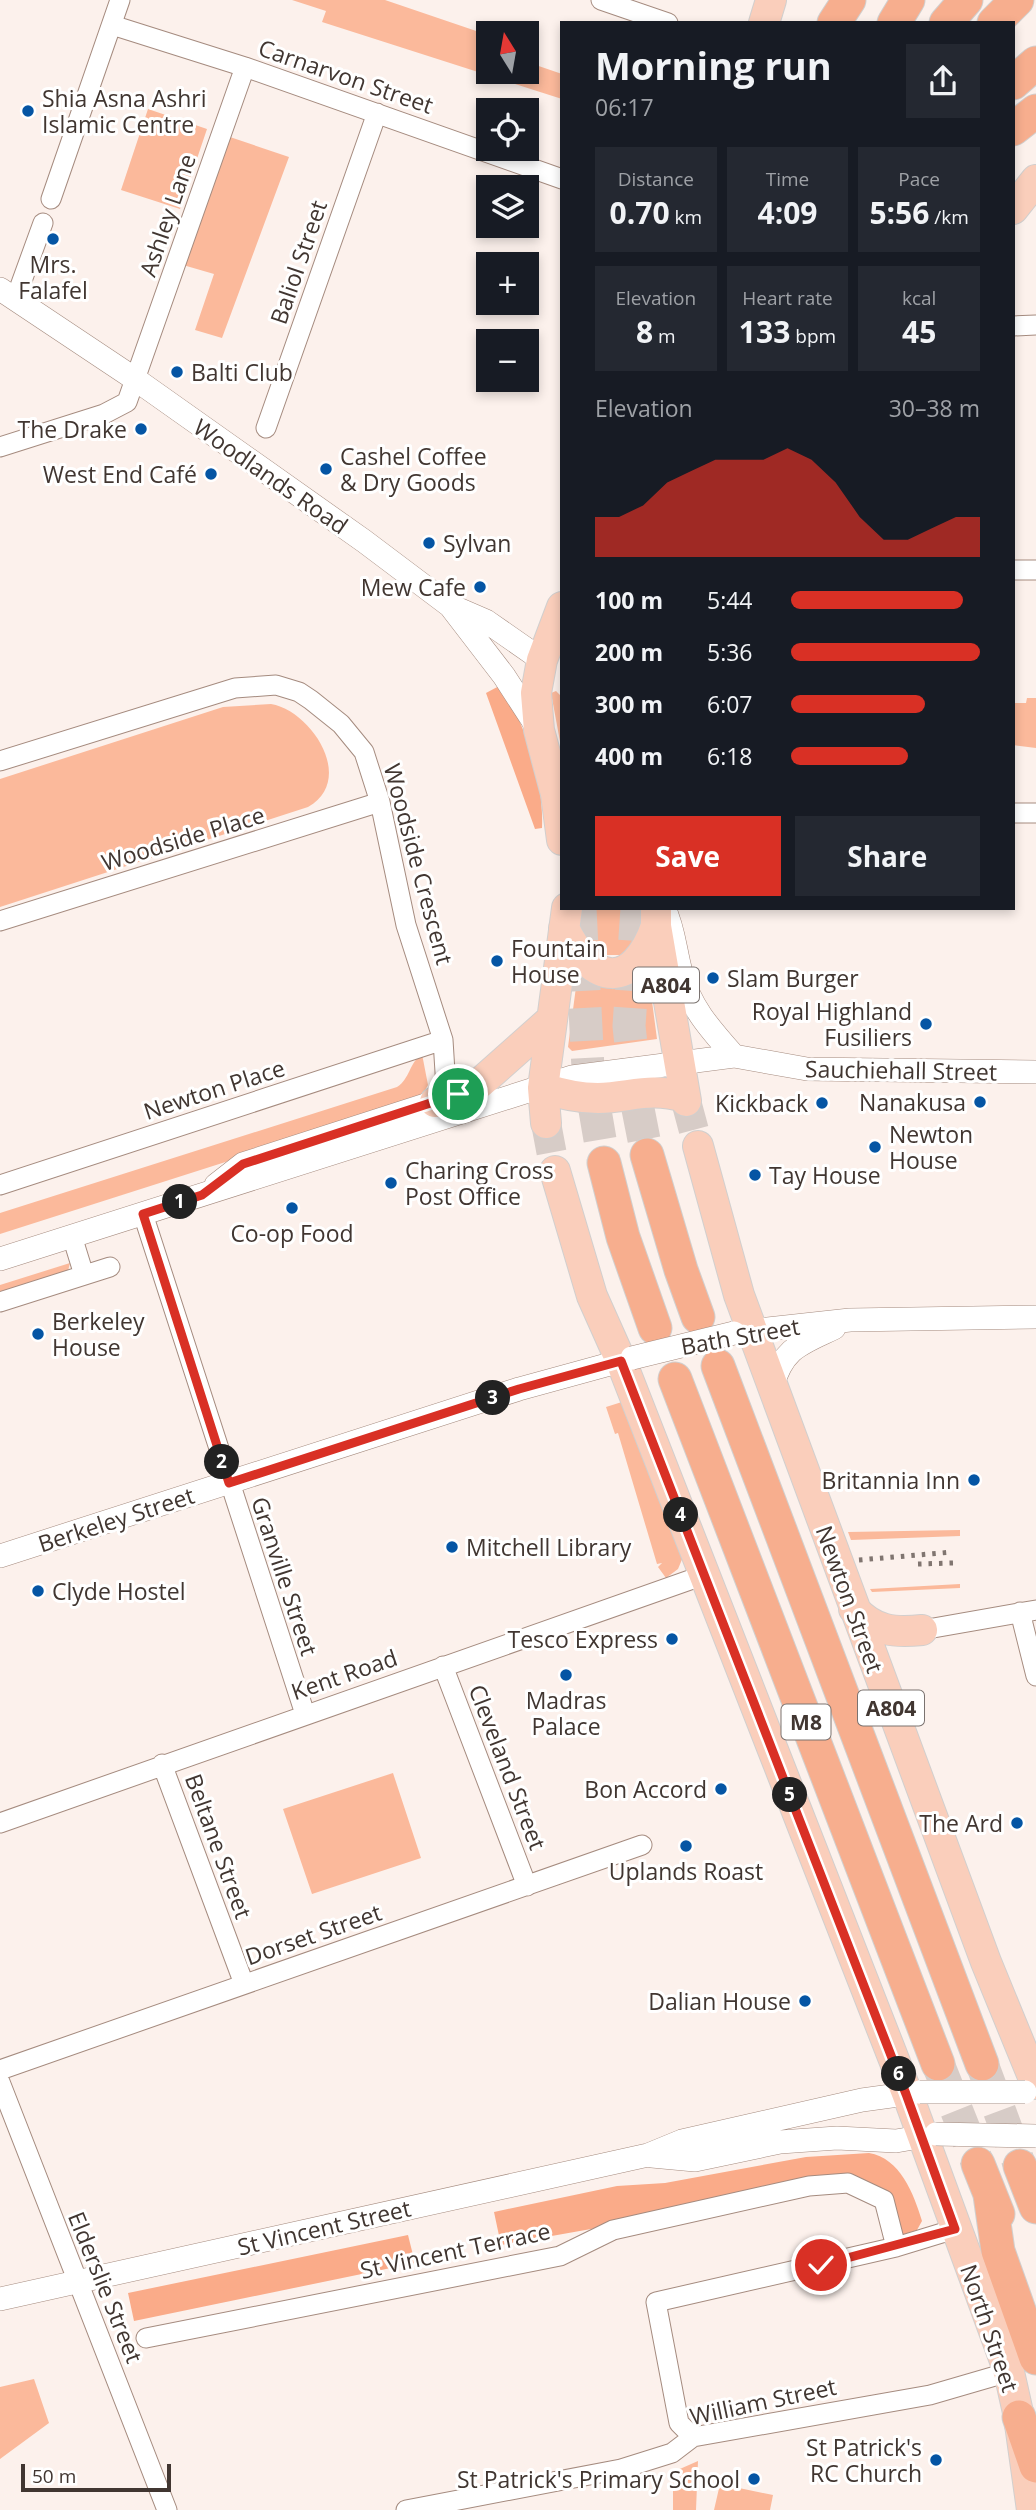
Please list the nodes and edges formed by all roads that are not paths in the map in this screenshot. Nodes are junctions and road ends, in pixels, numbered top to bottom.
1 (120, 0) edge
2 (601, 0) edge
3 (771, 0) edge
4 (849, 0) edge
5 (908, 0) edge
6 (944, 0) edge
7 (966, 0) edge
8 (1017, 0) edge
9 (662, 21) edge
10 (765, 21) edge
11 (835, 21) edge
12 (895, 21) edge
13 (927, 21) edge
14 (948, 21) edge
15 (996, 21) edge
16 (112, 25) junction
17 (1036, 63) edge
18 (245, 67) junction
19 (1015, 81) edge
20 (1036, 111) edge
21 (377, 113) junction
22 (1015, 127) edge
23 (560, 177) edge
24 (1036, 180) edge
25 (51, 199) dead end
26 (1015, 206) edge
27 (43, 223) dead end
28 (8, 294) edge
29 (1036, 325) edge
30 (1015, 326) edge
31 (135, 379) junction
32 (266, 428) dead end
33 (0, 447) edge
34 (1015, 570) edge
35 (1036, 570) edge
36 (449, 605) junction
37 (560, 619) edge
38 (552, 667) edge
39 (539, 730) junction
40 (0, 761) edge
41 (380, 802) junction
42 (1015, 813) edge
43 (1036, 813) edge
44 (560, 825) edge
45 (659, 914) edge
46 (566, 918) edge
47 (0, 921) edge
48 (552, 1019) junction
49 (443, 1040) junction
50 (734, 1056) junction
51 (680, 1061) junction
52 (1036, 1073) edge
53 (543, 1088) junction
54 (435, 1102) junction
55 (546, 1123) tunnel mouth
56 (698, 1146) tunnel mouth
57 (647, 1155) tunnel mouth
58 (604, 1163) tunnel mouth
59 (555, 1171) tunnel mouth
60 (0, 1185) edge
61 (202, 1195) junction
62 (143, 1214) junction
63 (72, 1236) junction
64 (0, 1259) edge
65 (110, 1267) dead end
66 (84, 1275) junction
67 (0, 1302) edge
68 (698, 1317) dead end
69 (1036, 1317) edge
70 (850, 1320) junction
71 (655, 1328) dead end
72 (743, 1331) junction
73 (627, 1359) junction
74 (718, 1366) dead end
75 (675, 1379) dead end
76 (772, 1387) junction
77 (229, 1483) junction
78 (0, 1556) edge
79 (704, 1574) junction
80 (854, 1609) junction
81 (1028, 1611) edge
82 (922, 1630) junction
83 (443, 1666) junction
84 (1036, 1676) edge
85 (881, 1683) junction
86 (305, 1714) junction
87 (162, 1764) junction
88 (0, 1823) edge
89 (642, 1845) dead end
90 (527, 1885) junction
91 (244, 1984) junction
92 (938, 2064) tunnel mouth
93 (982, 2064) tunnel mouth
94 (0, 2070) edge
95 (0, 2082) edge
96 (1032, 2089) edge
97 (913, 2093) junction
98 (929, 2136) junction
99 (1036, 2136) edge
100 (649, 2155) junction
101 (978, 2164) tunnel mouth
102 (1020, 2166) tunnel mouth
103 (990, 2195) junction
104 (1036, 2207) edge
105 (955, 2229) junction
106 (896, 2247) junction
107 (77, 2282) junction
108 (0, 2299) edge
109 (1036, 2306) edge
110 (146, 2338) dead end
111 (1022, 2365) edge
112 (1019, 2417) junction
113 (693, 2437) junction
114 (1036, 2466) edge
115 (167, 2510) edge
116 (406, 2510) edge
117 (1032, 2510) edge

1 - 16 street
2 - 9 street
3 - 10 main road
4 - 11 highway
5 - 12 highway
6 - 13 highway
7 - 14 highway
8 - 15 highway
16 - 18 street, Carnarvon Street
16 - 25 street
17 - 19 highway
18 - 21 street, Carnarvon Street
18 - 31 street, Ashley Lane
20 - 22 highway
21 - 23 street, Carnarvon Street
21 - 32 street, Baliol Street
24 - 26 main road
27 - 28 street
28 - 31 street, Woodlands Road
29 - 30 street
31 - 33 street, Ashley Lane
31 - 36 street, Woodlands Road
34 - 35 street
36 - 38 street, Woodlands Road
36 - 39 street
37 - 38 main road
38 - 39 main road
39 - 44 main road
40 - 41 street, Woodside Crescent
41 - 47 street, Woodside Place
41 - 49 street, Woodside Crescent
42 - 43 street
45 - 46 main road
45 - 50 street
45 - 51 main road, A804
46 - 48 main road
48 - 53 main road
48 - 54 main road
49 - 54 street, Woodside Crescent
49 - 60 street, Newton Place
50 - 51 street, Sauchiehall Street
50 - 52 street, Sauchiehall Street
51 - 53 street, Sauchiehall Street
51 - 53 main road, A804
53 - 55 main road
53 - 61 street, Sauchiehall Street
54 - 61 street
56 - 72 main road, Newton Street / A804
57 - 68 highway
58 - 71 highway
59 - 73 main road, North Street
61 - 62 street, Sauchiehall Street
62 - 63 street, Sauchiehall Street
62 - 77 street, Granville Street
63 - 64 street, Sauchiehall Street
63 - 66 street
65 - 66 street
66 - 67 street
69 - 70 street, Bath Street
70 - 72 street, Bath Street
70 - 76 street, Bath Street
72 - 73 street, Bath Street, bridge
72 - 76 main road, Newton Street / A804
73 - 77 street, Berkeley Street
73 - 79 main road, North Street
74 - 93 highway, M8
75 - 92 highway, M8
76 - 80 main road, Newton Street / A804
77 - 78 street, Berkeley Street
77 - 86 street, Granville Street
79 - 83 street, Kent Road
79 - 97 main road, North Street
80 - 82 main road
80 - 85 main road, Newton Street / A804
81 - 82 street
81 - 84 street
82 - 85 main road
83 - 86 street, Kent Road
83 - 90 street, Cleveland Street
85 - 96 main road, Newton Street / A804
86 - 87 street, Kent Road
87 - 88 street, Kent Road
87 - 91 street, Beltane Street
89 - 90 street, Dorset Street
90 - 91 street, Dorset Street
91 - 94 street, Dorset Street
95 - 107 street, Elderslie Street
96 - 97 street, St Vincent Street, bridge
97 - 98 main road, North Street
97 - 100 street, St Vincent Street
98 - 99 street, St Vincent Street, bridge
98 - 100 street, St Vincent Street
98 - 105 main road, North Street
100 - 107 street, St Vincent Street
101 - 103 highway
102 - 104 highway
103 - 109 highway
103 - 111 highway
105 - 106 street
105 - 111 main road, North Street
106 - 110 street, St Vincent Terrace
106 - 113 street
107 - 108 street, St Vincent Street
107 - 115 street, Elderslie Street
111 - 112 main road, North Street
111 - 113 street, William Street
112 - 114 highway
112 - 117 main road, North Street
113 - 116 street, William Street

